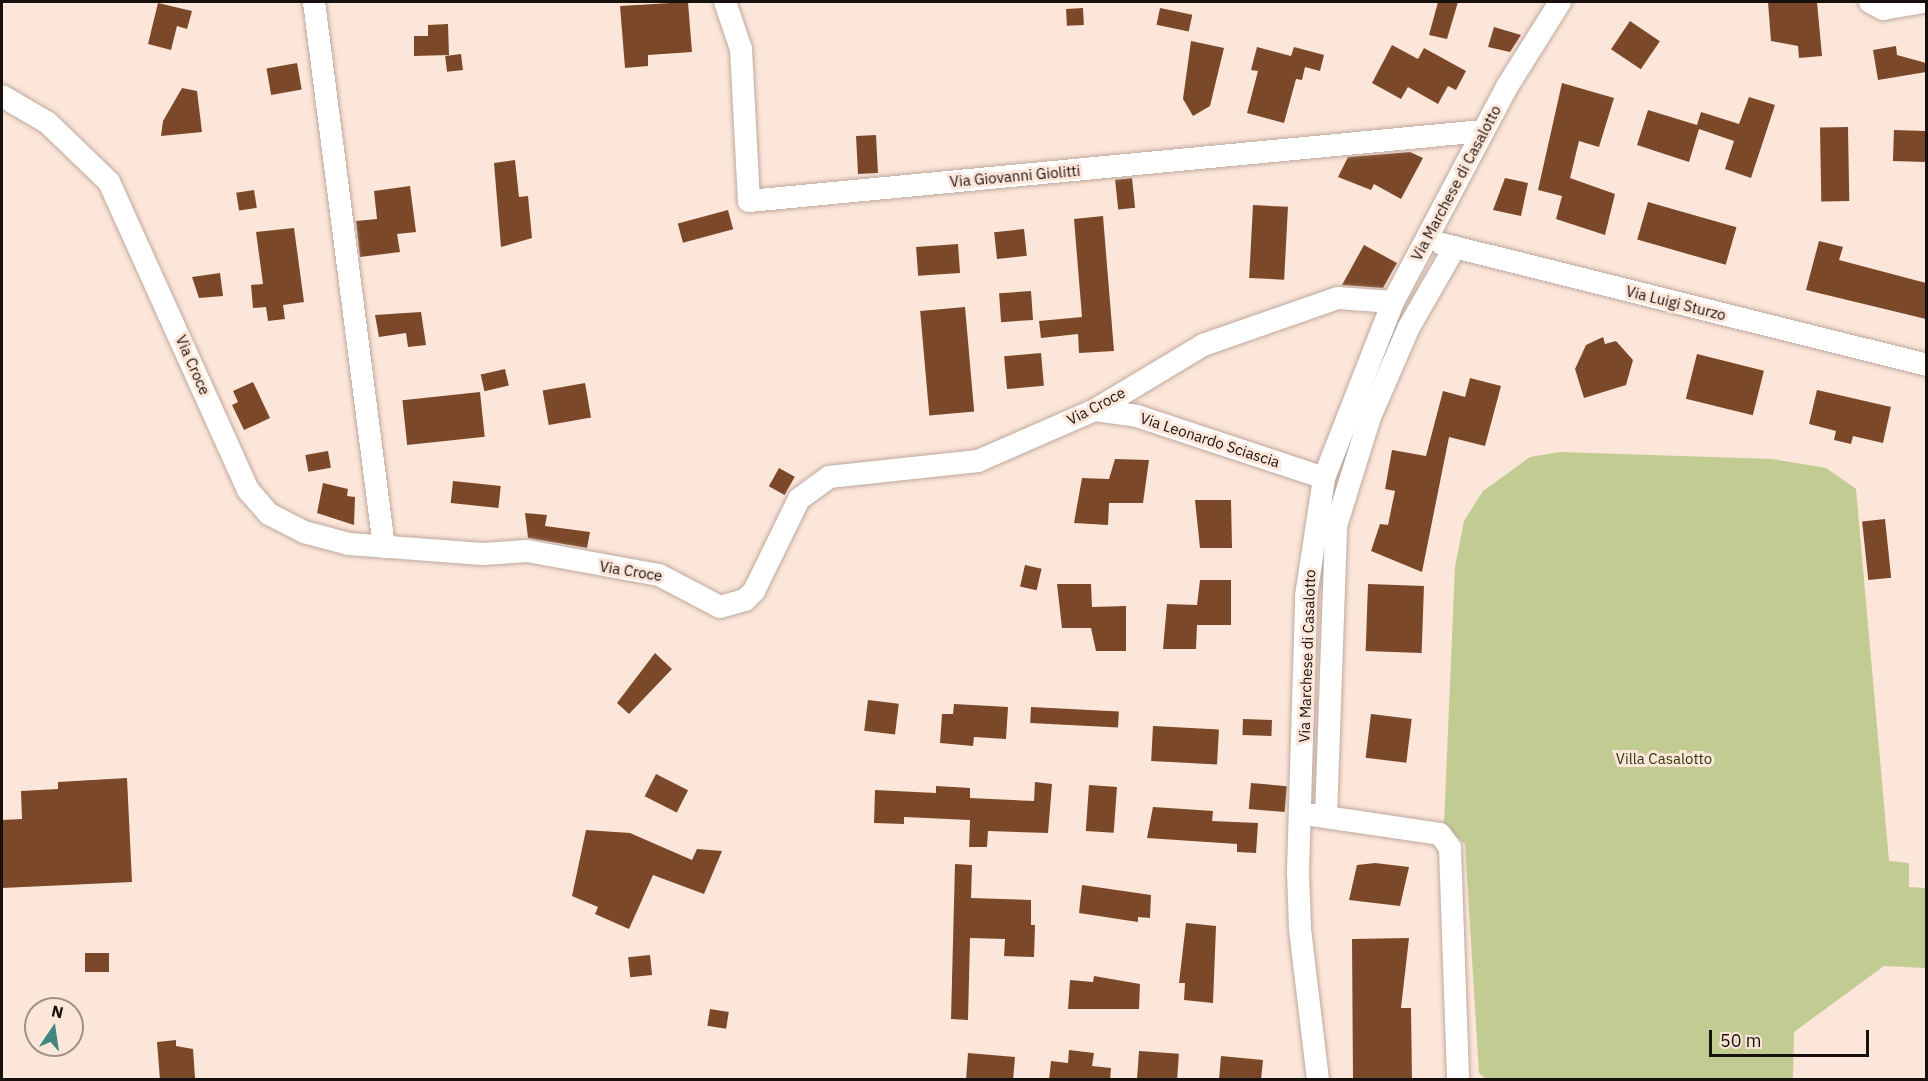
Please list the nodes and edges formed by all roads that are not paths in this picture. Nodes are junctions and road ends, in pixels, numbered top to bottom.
1 (314, 2) edge
2 (725, 2) edge
3 (1560, 2) edge
4 (1870, 2) edge
5 (1923, 2) edge
6 (2, 96) edge
7 (1484, 131) junction
8 (1426, 240) junction
9 (1455, 247) junction
10 (1393, 302) junction
11 (1926, 365) edge
12 (1095, 410) junction
13 (1324, 478) junction
14 (384, 547) junction
15 (1302, 813) junction
16 (1326, 817) junction
17 (1318, 1080) edge
18 (1458, 1080) edge

1 - 14 street
2 - 7 street, Via Giovanni Giolitti
3 - 7 street, Via Marchese di Casalotto
4 - 5 street
6 - 14 street, Via Croce
7 - 8 street, Via Marchese di Casalotto
8 - 9 street, Via Luigi Sturzo
8 - 10 street, Via Marchese di Casalotto
9 - 11 street, Via Luigi Sturzo
9 - 16 street
10 - 12 street, Via Croce
10 - 13 street, Via Marchese di Casalotto
12 - 13 street, Via Leonardo Sciascia
12 - 14 street, Via Croce
13 - 15 street, Via Marchese di Casalotto
15 - 16 street
15 - 17 street, Via Marchese di Casalotto
16 - 18 street

